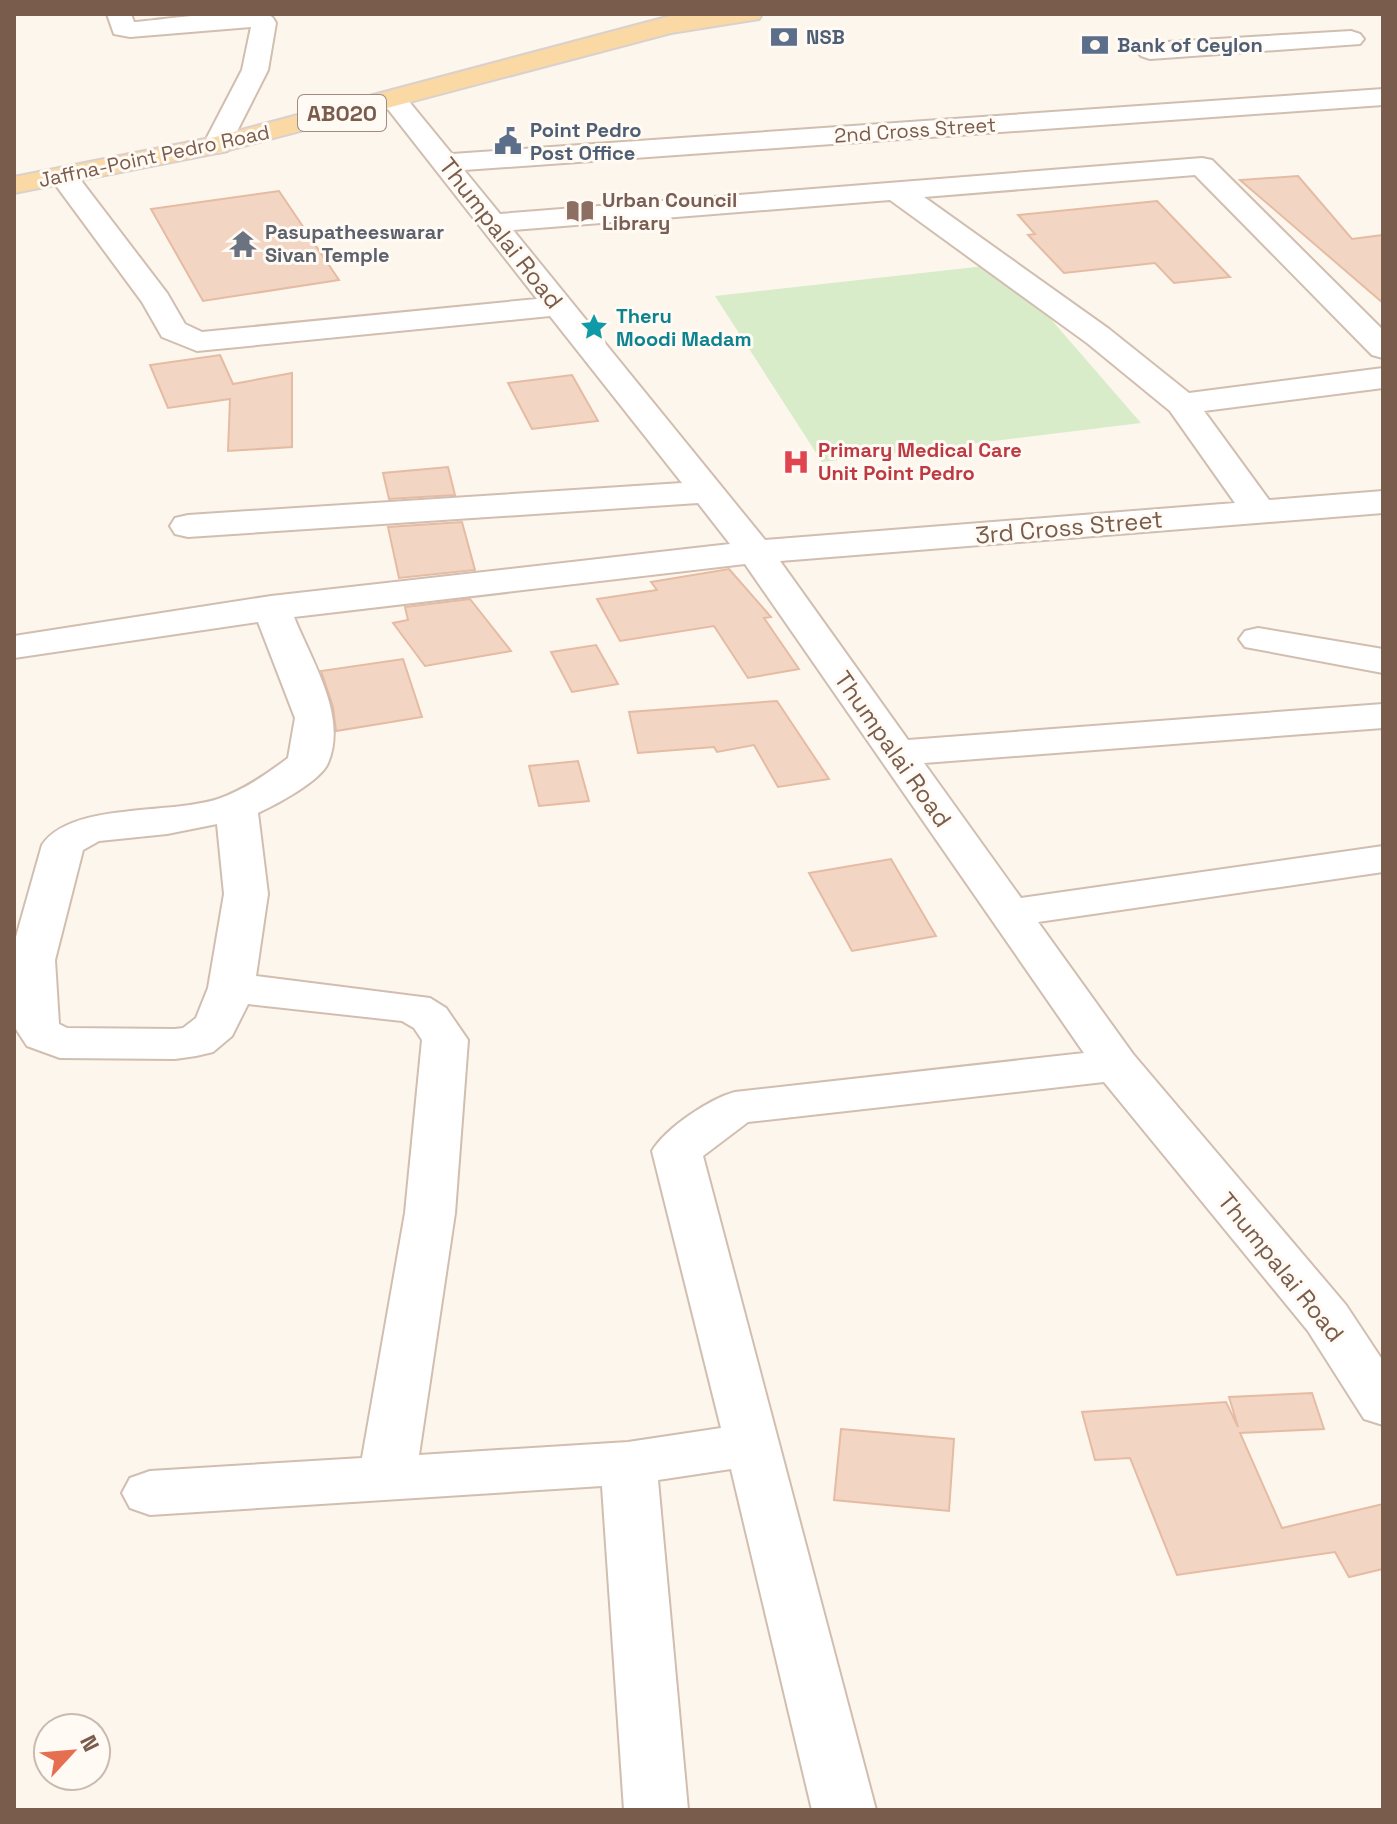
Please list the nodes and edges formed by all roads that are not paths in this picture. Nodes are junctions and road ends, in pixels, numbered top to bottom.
1 (119, 14) edge
2 (701, 14) edge
3 (750, 14) edge
4 (1330, 14) edge
5 (666, 27) junction
6 (1150, 51) dead end
7 (1373, 79) edge
8 (393, 99) junction
9 (1137, 143) junction
10 (217, 145) junction
11 (447, 163) junction
12 (63, 176) junction
13 (14, 185) edge
14 (897, 191) junction
15 (493, 223) junction
16 (557, 306) junction
17 (1383, 348) edge
18 (1383, 378) edge
19 (1182, 404) junction
20 (707, 492) junction
21 (1383, 502) edge
22 (1259, 512) junction
23 (188, 526) dead end
24 (755, 552) junction
25 (271, 607) junction
26 (1258, 639) dead end
27 (14, 647) edge
28 (1383, 661) edge
29 (1383, 716) edge
30 (897, 753) junction
31 (236, 806) junction
32 (1383, 859) edge
33 (1008, 913) junction
34 (23, 959) edge
35 (231, 988) junction
36 (1116, 1065) junction
37 (1383, 1405) edge
38 (751, 1445) junction
39 (628, 1463) junction
40 (387, 1478) junction
41 (150, 1493) dead end
42 (656, 1810) edge
43 (844, 1810) edge

1 - 10 street
2 - 5 main road, Jaffna-Point Pedro Road / AB020
3 - 5 main road, Jaffna-Point Pedro Road / AB020
4 - 7 street
5 - 8 main road, Jaffna-Point Pedro Road / AB020
6 - 7 street
7 - 9 street, 2nd Cross Street
8 - 10 main road, Jaffna-Point Pedro Road / AB020
8 - 11 street, Thumpalai Road
9 - 11 street, 2nd Cross Street
9 - 14 street
9 - 17 street
10 - 12 main road, Jaffna-Point Pedro Road / AB020
11 - 15 street, Thumpalai Road
12 - 13 main road, Jaffna-Point Pedro Road / AB020
12 - 16 street
14 - 15 street
14 - 19 street
15 - 16 street, Thumpalai Road
16 - 20 street, Thumpalai Road
18 - 19 street
19 - 22 street
20 - 23 street
20 - 24 street, Thumpalai Road
21 - 22 street, 3rd Cross Street
22 - 24 street, 3rd Cross Street
24 - 25 street, 3rd Cross Street
24 - 30 street, Thumpalai Road
25 - 27 street, 3rd Cross Street
25 - 31 street
26 - 28 street
29 - 30 street
30 - 33 street, Thumpalai Road
31 - 34 street
31 - 35 street
32 - 33 street
33 - 36 street, Thumpalai Road
34 - 35 street
35 - 40 street
36 - 37 street, Thumpalai Road
36 - 38 street
38 - 39 street
38 - 43 street
39 - 40 street
39 - 42 street
40 - 41 street

